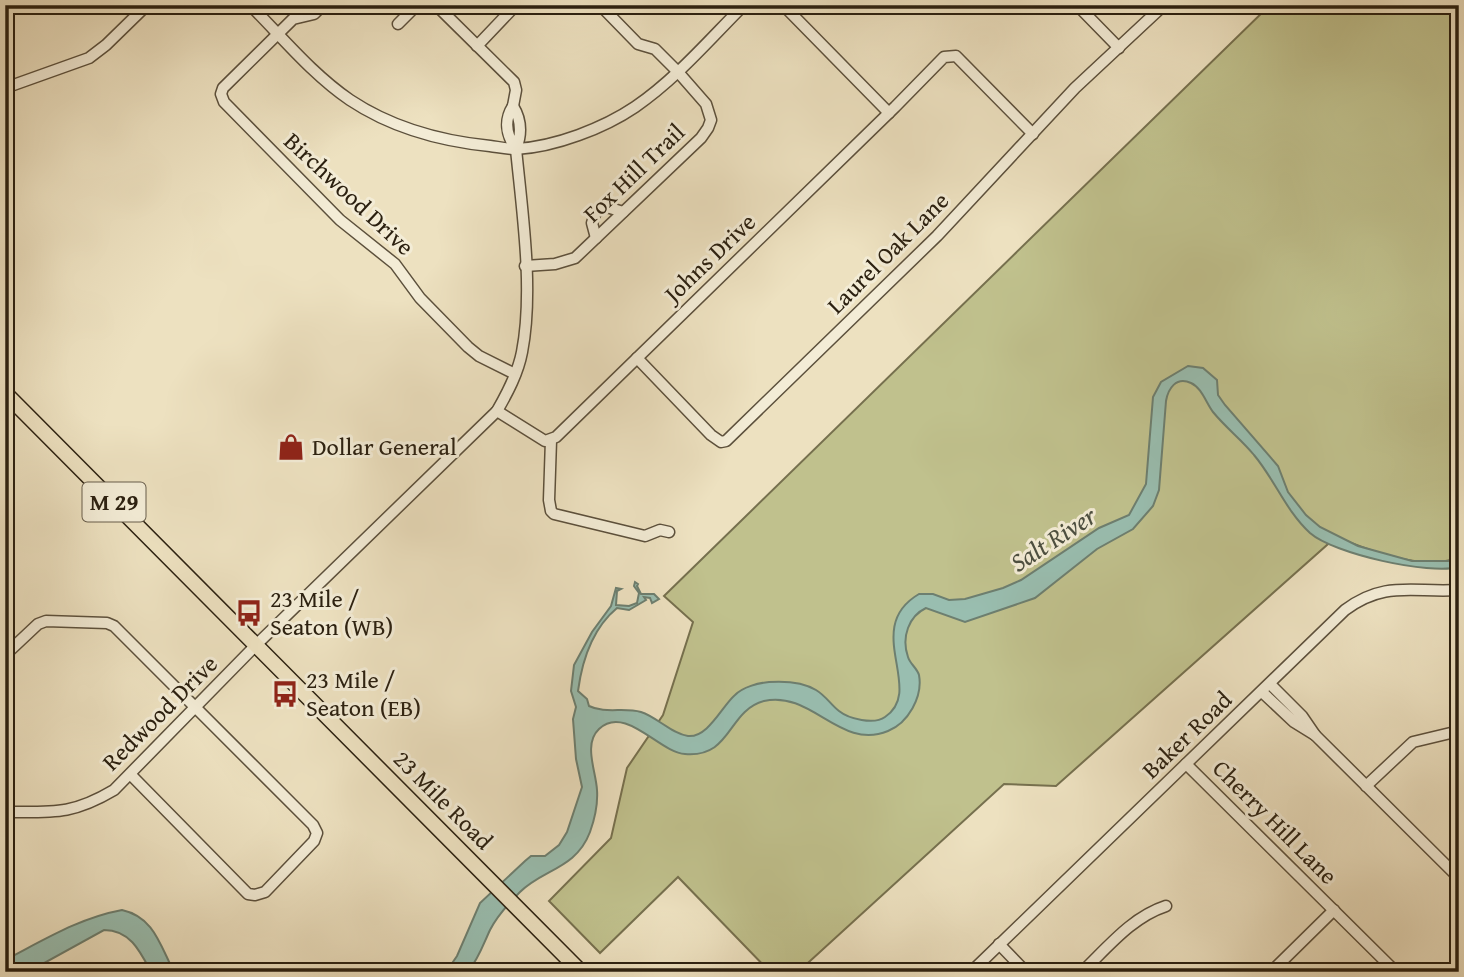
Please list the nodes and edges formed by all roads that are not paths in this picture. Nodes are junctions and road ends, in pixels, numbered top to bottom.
1 (147, 5) edge
2 (250, 5) edge
3 (323, 5) edge
4 (417, 5) edge
5 (436, 5) edge
6 (516, 5) edge
7 (600, 5) edge
8 (744, 5) edge
9 (783, 5) edge
10 (1077, 5) edge
11 (1164, 5) edge
12 (398, 24) dead end
13 (278, 34) junction
14 (477, 46) junction
15 (1119, 48) junction
16 (678, 72) junction
17 (5, 88) edge
18 (889, 113) junction
19 (1033, 134) junction
20 (516, 149) junction
21 (623, 212) junction
22 (596, 238) junction
23 (525, 266) junction
24 (637, 358) junction
25 (515, 374) junction
26 (5, 393) edge
27 (498, 411) junction
28 (551, 440) junction
29 (669, 532) dead end
30 (1459, 590) edge
31 (256, 645) junction
32 (5, 655) edge
33 (1266, 688) junction
34 (196, 709) junction
35 (1459, 731) edge
36 (1186, 764) junction
37 (131, 775) junction
38 (1366, 786) junction
39 (5, 812) edge
40 (1459, 878) edge
41 (1166, 906) dead end
42 (1334, 910) junction
43 (999, 944) junction
44 (581, 972) edge
45 (971, 972) edge
46 (1026, 972) edge
47 (1082, 972) edge
48 (1271, 972) edge
49 (1396, 972) edge

1 - 17 street
2 - 13 street
3 - 13 street
4 - 12 street
5 - 14 street
6 - 14 street
7 - 16 street
8 - 16 street
9 - 18 street
10 - 15 street
11 - 15 street, Laurel Oak Lane
13 - 20 street
13 - 25 street, Birchwood Drive
14 - 20 street
15 - 19 street, Laurel Oak Lane
16 - 20 street
16 - 21 street, Fox Hill Trail
18 - 19 street, Johns Drive
18 - 24 street, Johns Drive
19 - 24 street, Laurel Oak Lane
20 - 23 street
21 - 22 street, Fox Hill Trail
21 - 22 street
22 - 23 street, Fox Hill Trail
23 - 25 street
24 - 28 street, Johns Drive
25 - 27 street
26 - 31 main road, 23 Mile Road / M 29
27 - 28 street
27 - 31 street, Redwood Drive
28 - 29 street
30 - 33 street, Baker Road
31 - 34 street, Redwood Drive
31 - 44 main road, 23 Mile Road / M 29
32 - 34 street
33 - 36 street, Baker Road
33 - 38 street
34 - 37 street, Redwood Drive
34 - 37 street
35 - 38 street
36 - 42 street, Cherry Hill Lane
36 - 43 street, Baker Road
37 - 39 street, Redwood Drive
38 - 40 street
41 - 47 street
42 - 48 street
42 - 49 street, Cherry Hill Lane
43 - 45 street, Baker Road
43 - 46 street

